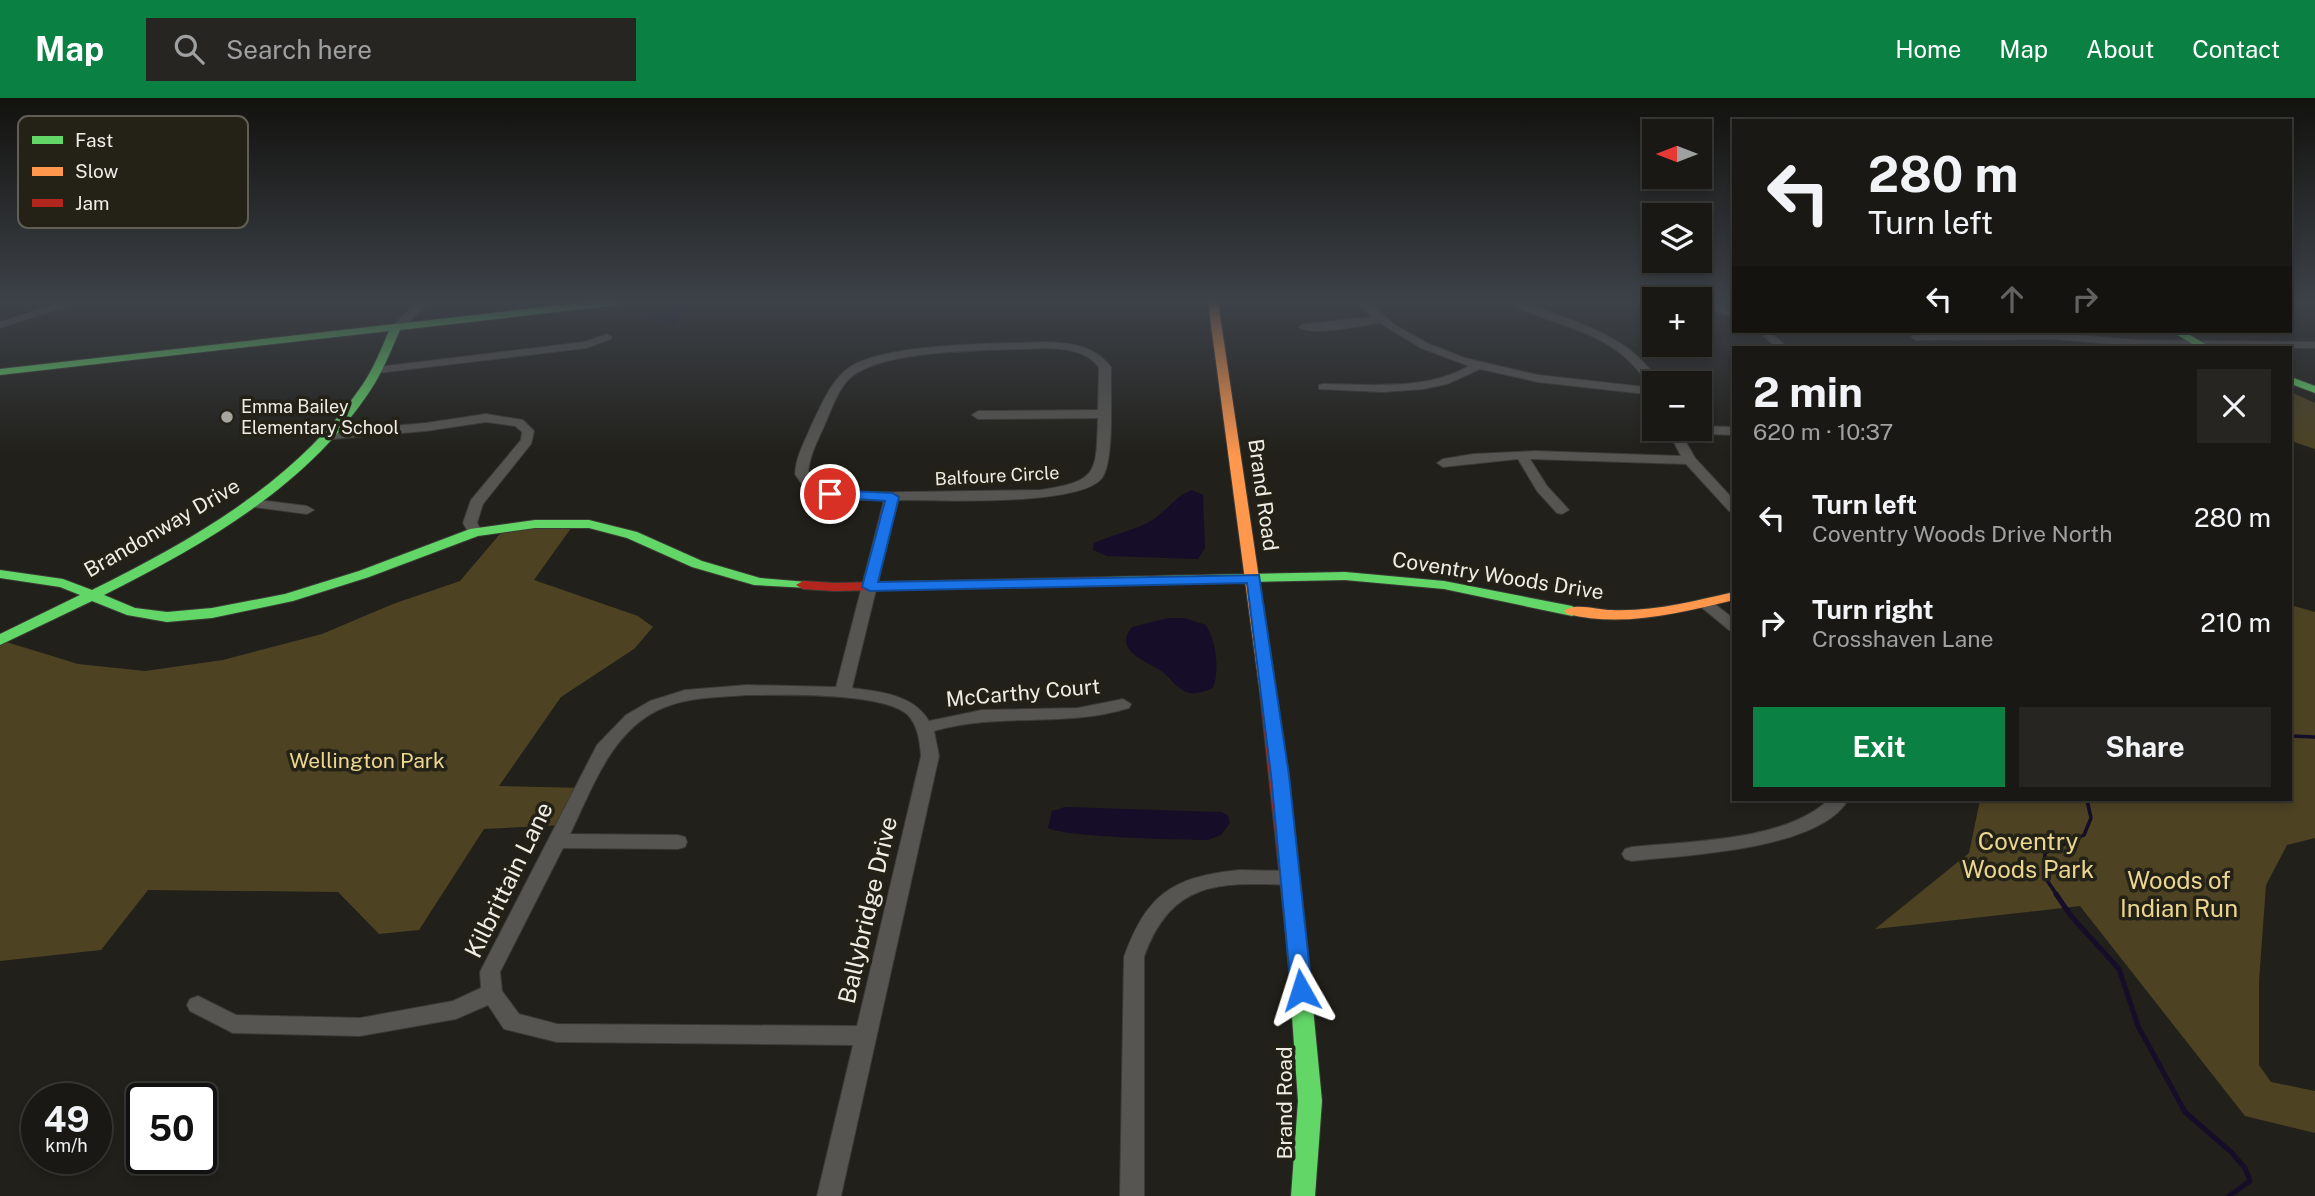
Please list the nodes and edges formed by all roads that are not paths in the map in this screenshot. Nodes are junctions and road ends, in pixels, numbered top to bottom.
1 (169, 353) edge
2 (385, 353) edge
3 (517, 353) edge
4 (945, 353) edge
5 (1092, 353) edge
6 (1221, 353) edge
7 (1445, 353) edge
8 (1627, 353) edge
9 (1478, 366) junction
10 (378, 370) junction
11 (1647, 371) edge
12 (0, 372) edge
13 (2292, 380) edge
14 (1323, 387) dead end
15 (2292, 388) edge
16 (2315, 390) edge
17 (1642, 391) edge
18 (2315, 398) edge
19 (1104, 414) junction
20 (978, 415) dead end
21 (1712, 431) edge
22 (1732, 432) edge
23 (333, 435) junction
24 (1679, 441) edge
25 (1522, 456) junction
26 (1689, 460) junction
27 (1443, 463) dead end
28 (892, 497) junction
29 (251, 503) junction
30 (1732, 506) edge
31 (307, 510) dead end
32 (1562, 510) dead end
33 (475, 532) junction
34 (0, 574) edge
35 (1254, 578) junction
36 (870, 587) junction
37 (90, 594) junction
38 (1732, 597) edge
39 (1706, 604) junction
40 (1732, 625) edge
41 (0, 640) edge
42 (843, 690) junction
43 (1123, 704) dead end
44 (927, 727) junction
45 (1838, 801) edge
46 (556, 841) junction
47 (678, 842) dead end
48 (1632, 854) dead end
49 (1290, 878) junction
50 (492, 993) junction
51 (198, 1005) dead end
52 (865, 1036) junction
53 (829, 1196) edge
54 (1132, 1196) edge
55 (1303, 1196) edge

1 - 12 street
2 - 10 street, Brandonway Drive
3 - 10 street
4 - 28 street, Balfoure Circle
5 - 19 street, Balfoure Circle
6 - 35 street, Brand Road
7 - 9 street
8 - 11 street
9 - 14 street
9 - 17 street
10 - 23 street, Brandonway Drive
13 - 16 street
15 - 18 street
19 - 20 street
19 - 28 street, Balfoure Circle
21 - 22 street
23 - 29 street, Brandonway Drive
23 - 33 street
24 - 26 street
25 - 26 street
25 - 27 street
25 - 32 street
26 - 30 street
28 - 36 street
29 - 31 street
29 - 37 street, Brandonway Drive
33 - 36 street, Coventry Woods Drive
33 - 37 street, Coventry Woods Drive
34 - 37 street, Coventry Woods Drive
35 - 36 street, Coventry Woods Drive
35 - 39 street, Coventry Woods Drive
35 - 49 street, Brand Road
36 - 42 street
37 - 41 street, Brandonway Drive
38 - 39 street, Coventry Woods Drive
39 - 40 street
42 - 44 street
42 - 46 street, Kilbrittain Lane
43 - 44 street, McCarthy Court
44 - 52 street, Ballybridge Drive
45 - 48 street
46 - 47 street
46 - 50 street, Kilbrittain Lane
49 - 54 street
49 - 55 street, Brand Road
50 - 51 street
50 - 52 street, Kilbrittain Lane
52 - 53 street, Ballybridge Drive

